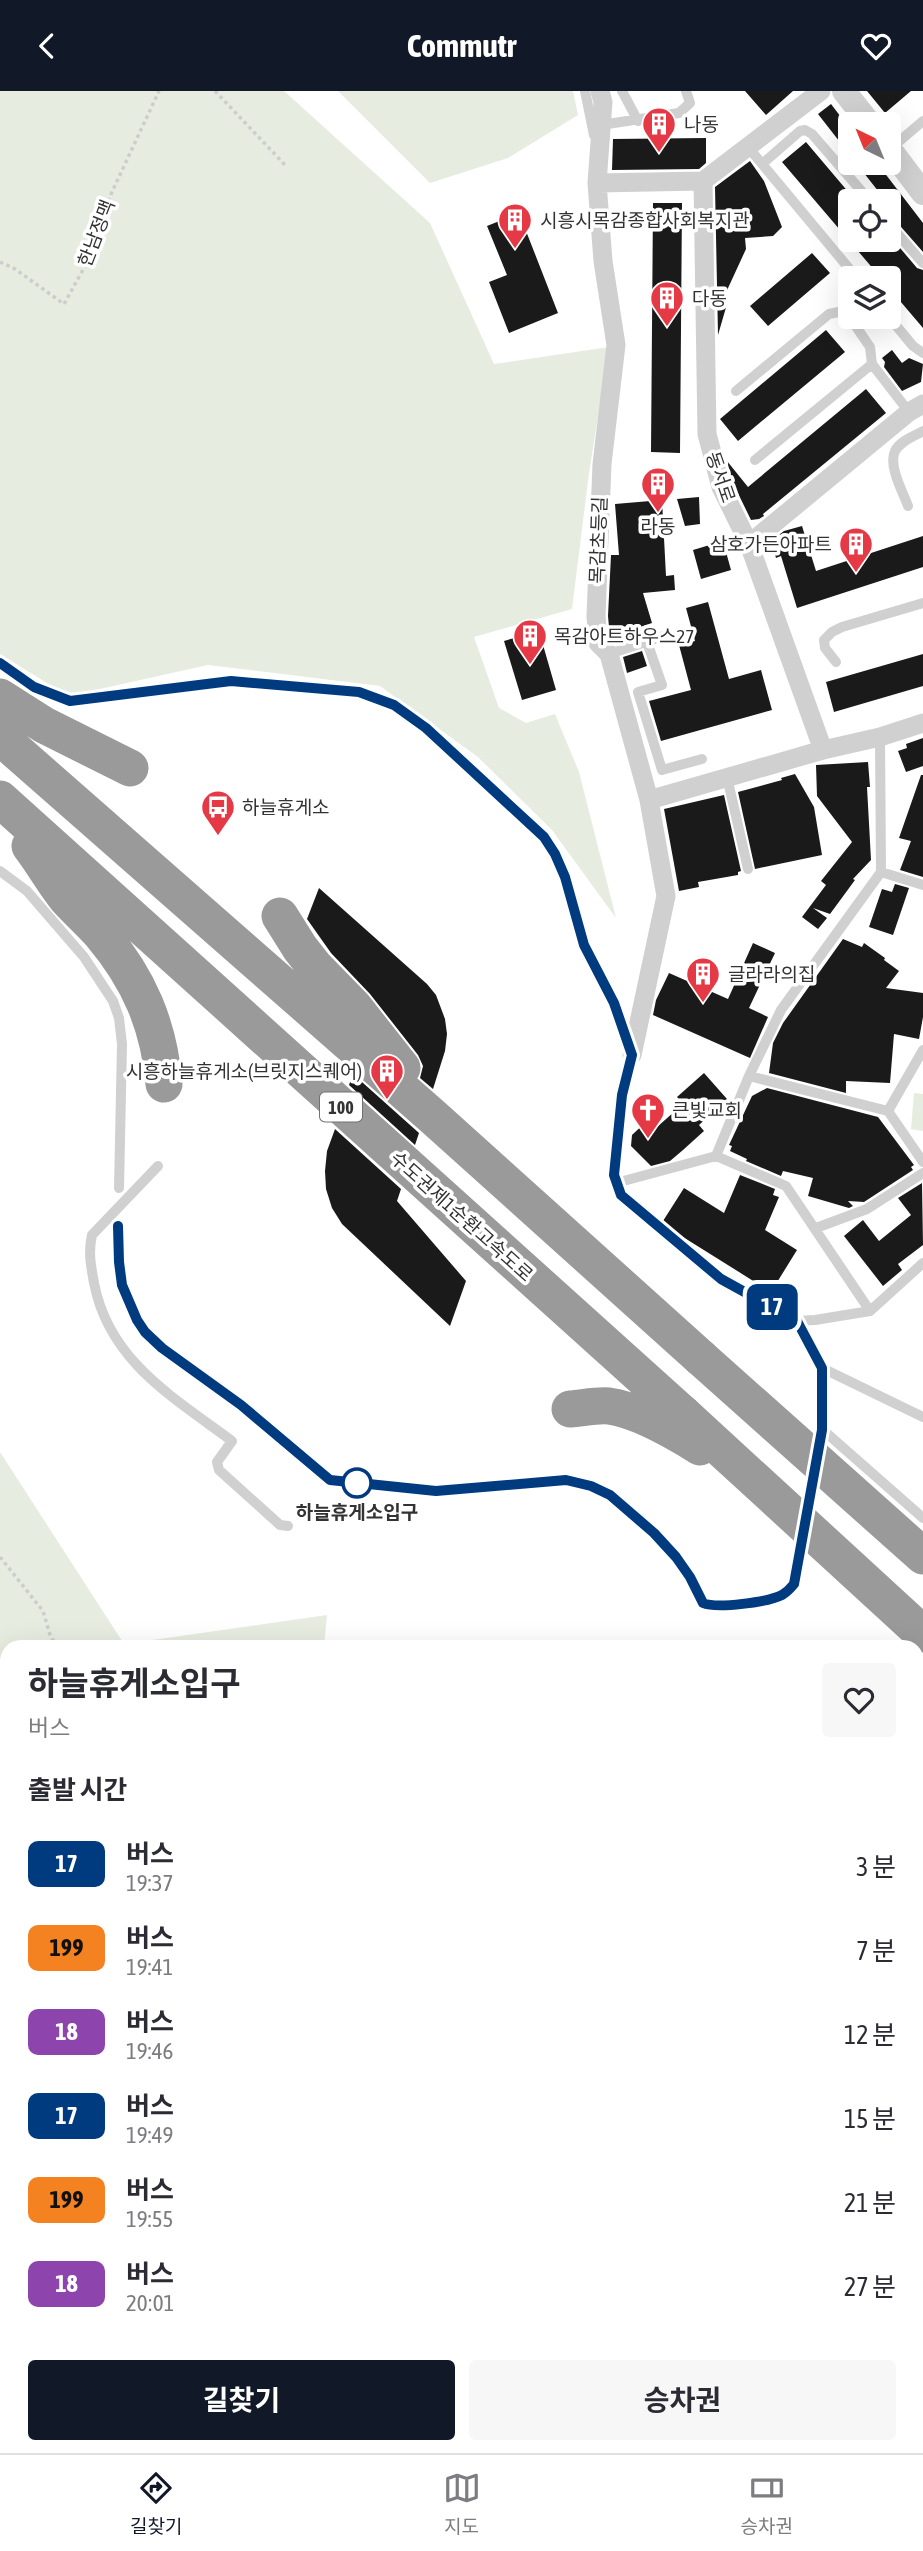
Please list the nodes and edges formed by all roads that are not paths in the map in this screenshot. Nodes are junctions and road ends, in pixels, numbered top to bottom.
1 (585, 91) edge
2 (600, 91) edge
3 (622, 91) edge
4 (686, 91) edge
5 (821, 91) edge
6 (844, 91) edge
7 (861, 112) edge
8 (638, 121) junction
9 (923, 121) edge
10 (601, 125) junction
11 (901, 140) edge
12 (748, 147) junction
13 (599, 155) junction
14 (901, 160) edge
15 (762, 164) junction
16 (915, 175) edge
17 (703, 181) junction
18 (597, 183) junction
19 (860, 189) edge
20 (923, 193) edge
21 (901, 237) edge
22 (923, 263) edge
23 (847, 266) edge
24 (899, 329) edge
25 (923, 353) edge
26 (872, 364) junction
27 (736, 391) dead end
28 (916, 408) edge
29 (923, 431) edge
30 (755, 460) dead end
31 (908, 506) dead end
32 (748, 544) junction
33 (923, 603) edge
34 (664, 636) dead end
35 (647, 642) junction
36 (609, 655) junction
37 (836, 662) dead end
38 (0, 663) edge
39 (0, 697) edge
40 (923, 723) edge
41 (0, 737) edge
42 (880, 737) junction
43 (823, 750) junction
44 (702, 759) dead end
45 (130, 768) dead end
46 (727, 777) junction
47 (0, 800) edge
48 (649, 800) junction
49 (748, 869) dead end
50 (0, 871) edge
51 (881, 871) junction
52 (923, 885) edge
53 (280, 916) dead end
54 (923, 1050) edge
55 (632, 1055) junction
56 (749, 1076) junction
57 (164, 1084) dead end
58 (888, 1111) junction
59 (467, 1148) junction
60 (716, 1156) junction
61 (923, 1161) edge
62 (158, 1165) dead end
63 (923, 1173) edge
64 (616, 1183) junction
65 (119, 1188) dead end
66 (118, 1226) dead end
67 (816, 1228) junction
68 (923, 1263) edge
69 (870, 1311) junction
70 (797, 1321) junction
71 (822, 1368) junction
72 (570, 1409) dead end
73 (923, 1417) edge
74 (822, 1430) junction
75 (781, 1506) junction
76 (923, 1518) edge
77 (288, 1526) dead end
78 (923, 1556) edge
79 (923, 1634) edge

1 - 13 lane
2 - 10 street, 목감초등길
3 - 8 lane
4 - 8 lane
5 - 12 street
6 - 7 street
8 - 10 lane
9 - 11 lane
10 - 13 street, 목감초등길
12 - 15 lane
12 - 17 street
13 - 18 street, 목감초등길
14 - 16 street
15 - 19 lane
15 - 23 lane
16 - 20 street
17 - 18 street
17 - 32 street, 동서로
18 - 36 street, 목감초등길
21 - 22 lane
24 - 25 lane
26 - 27 lane
26 - 28 lane
26 - 30 lane
28 - 32 street
29 - 31 lane
32 - 43 street
33 - 37 lane
34 - 35 lane
35 - 36 lane
35 - 44 lane
36 - 48 street, 목감초등길
38 - 55 lane
39 - 45 highway
40 - 42 street
41 - 59 highway, 100
42 - 43 street
42 - 51 lane
43 - 46 street
46 - 48 street
46 - 49 lane
47 - 57 highway
47 - 75 highway, 수도권제1순환고속도로 / 100, bridge
48 - 55 street, 목감초등길
50 - 65 lane
51 - 52 lane
51 - 56 lane
53 - 59 highway
54 - 58 lane
55 - 64 lane
56 - 58 lane
56 - 60 lane
58 - 61 lane
59 - 78 highway, 100, bridge
60 - 64 lane
60 - 67 lane
62 - 77 lane
63 - 67 lane
64 - 70 lane
66 - 74 lane
67 - 69 lane
68 - 69 lane
69 - 70 lane
70 - 71 lane
71 - 73 lane
71 - 74 lane
72 - 75 highway
74 - 76 lane
75 - 79 highway, 수도권제1순환고속도로 / 100, bridge

